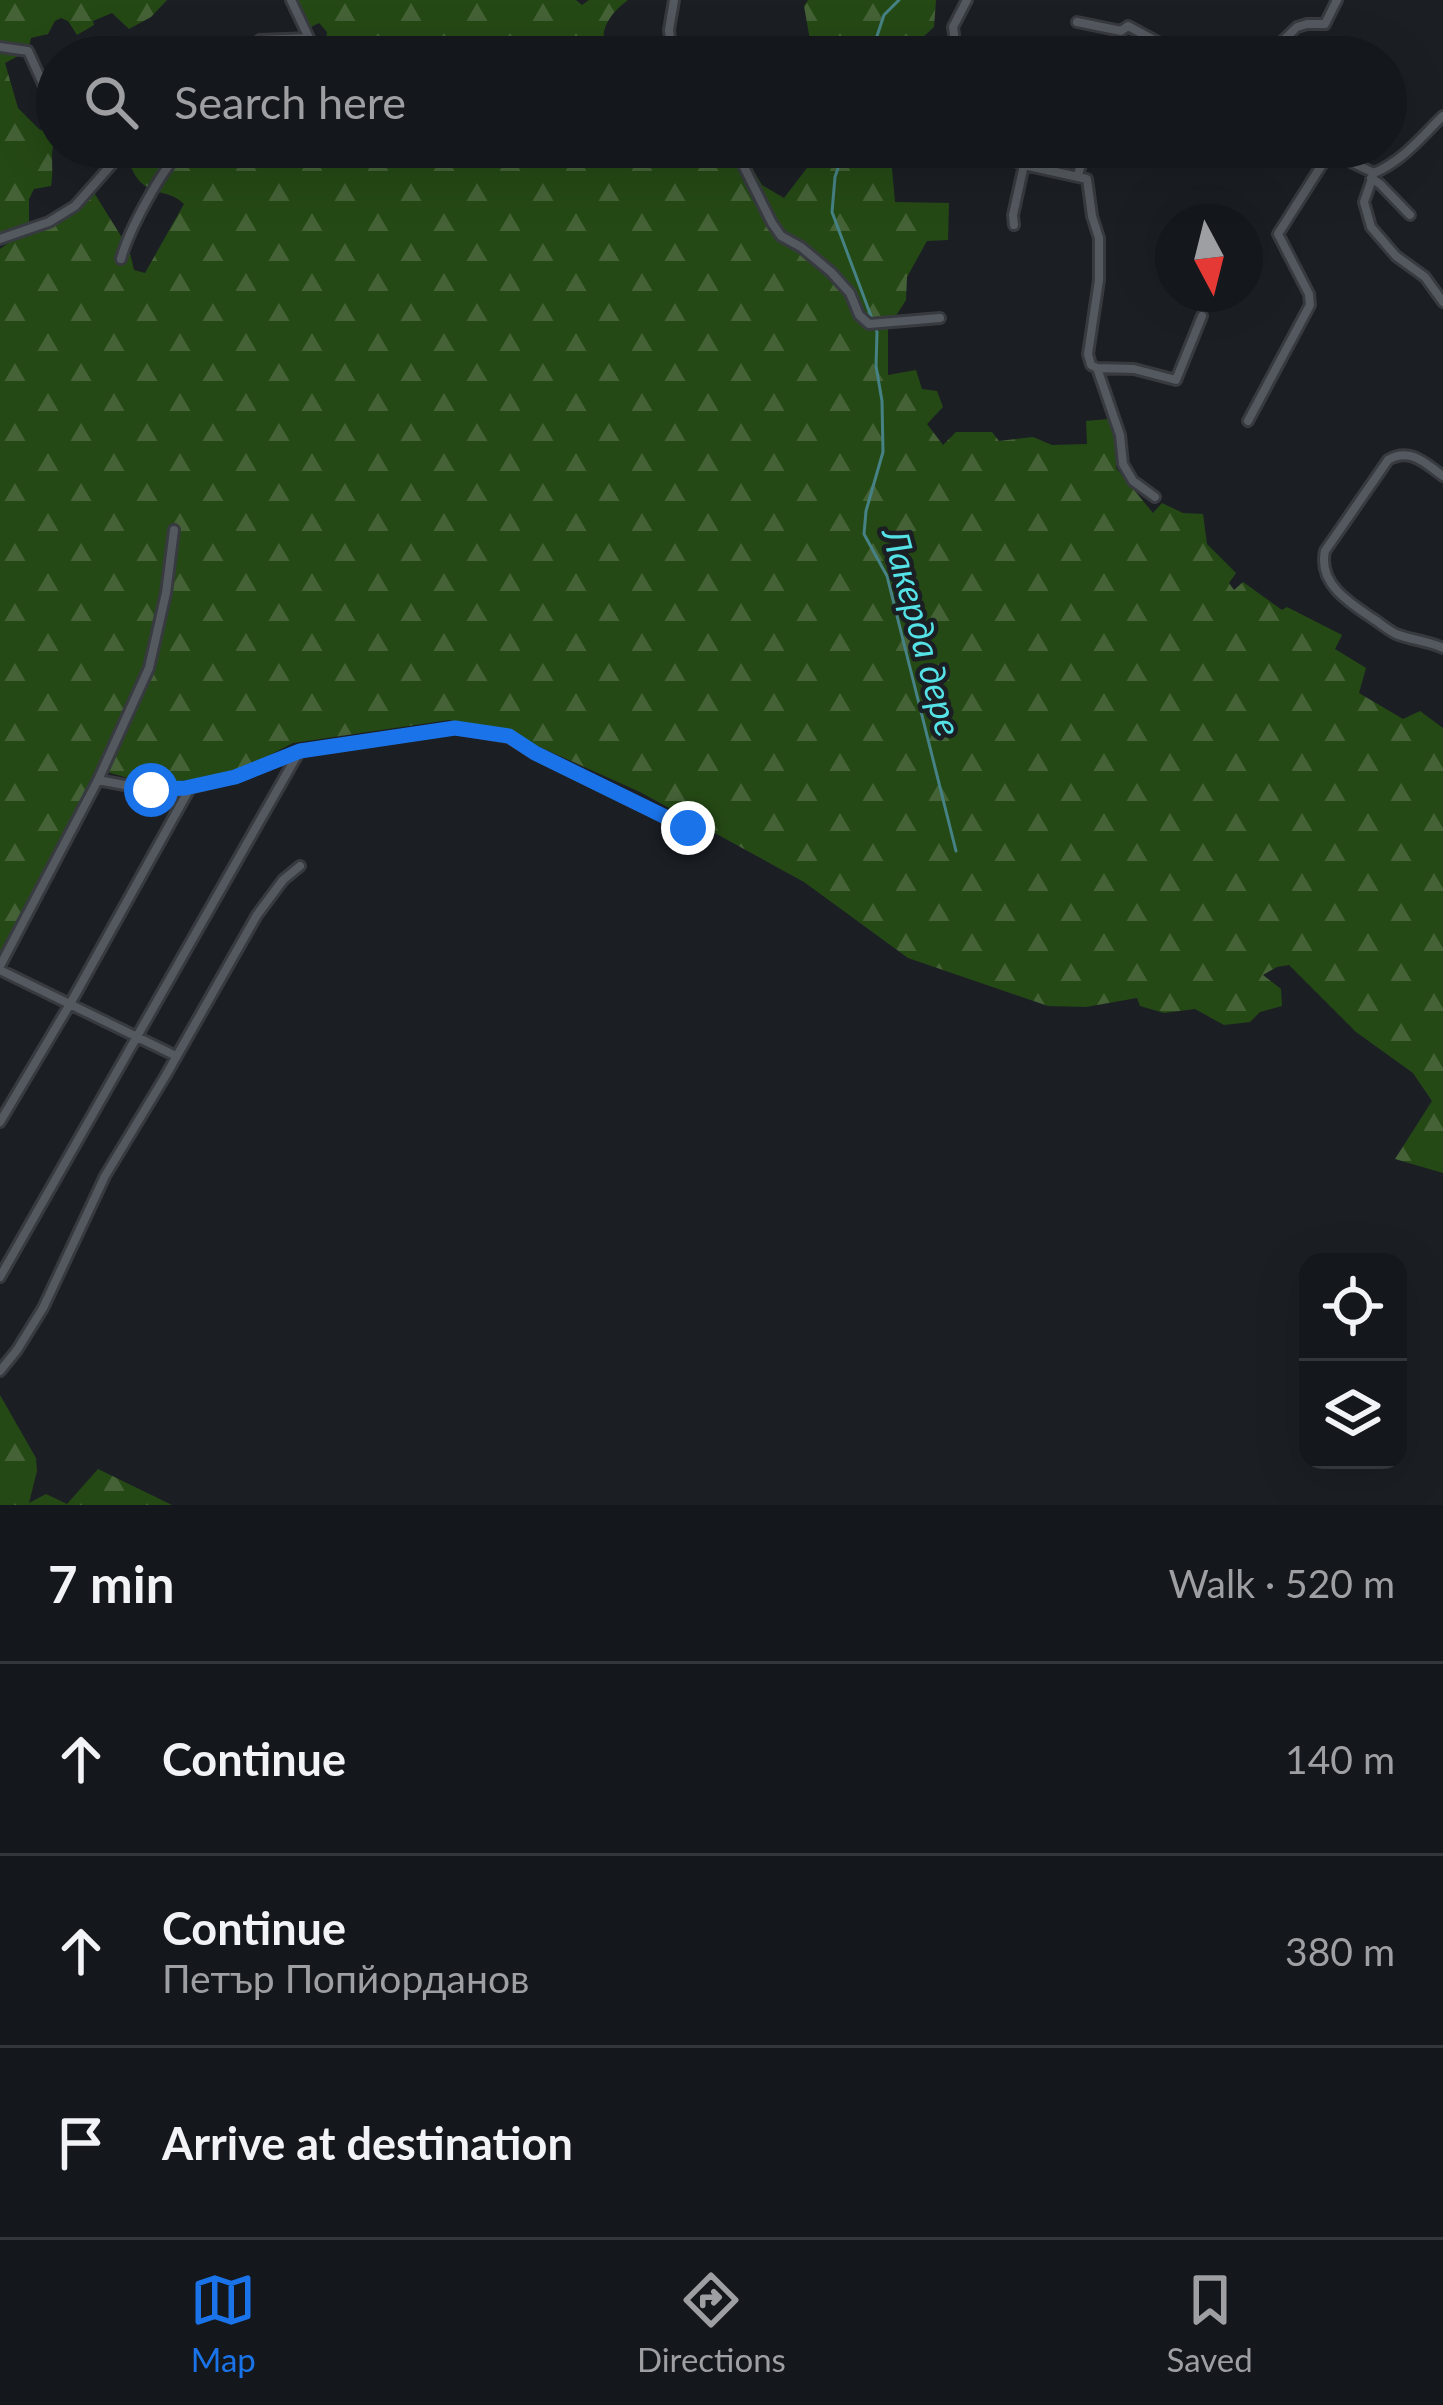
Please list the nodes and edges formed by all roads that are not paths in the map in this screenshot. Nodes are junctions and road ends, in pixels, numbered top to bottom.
1 (291, 0) edge
2 (674, 0) edge
3 (967, 0) edge
4 (1336, 0) edge
5 (1077, 22) dead end
6 (308, 36) edge
7 (670, 36) edge
8 (954, 36) edge
9 (1147, 36) edge
10 (1288, 36) edge
11 (0, 46) edge
12 (36, 68) edge
13 (1443, 116) edge
14 (1407, 153) edge
15 (109, 168) edge
16 (168, 168) edge
17 (744, 168) edge
18 (1024, 168) edge
19 (1039, 168) edge
20 (1080, 168) edge
21 (1313, 168) edge
22 (1358, 168) edge
23 (1387, 168) edge
24 (1078, 176) junction
25 (1372, 176) junction
26 (1410, 215) dead end
27 (1014, 225) dead end
28 (0, 239) edge
29 (121, 259) dead end
30 (1443, 302) edge
31 (1202, 316) dead end
32 (940, 318) dead end
33 (1097, 368) junction
34 (1248, 421) dead end
35 (1443, 476) edge
36 (1155, 497) dead end
37 (174, 530) dead end
38 (1443, 648) edge
39 (300, 751) junction
40 (98, 780) junction
41 (190, 788) junction
42 (688, 828) dead end
43 (300, 866) dead end
44 (0, 968) edge
45 (70, 1004) junction
46 (139, 1038) junction
47 (176, 1056) junction
48 (0, 1123) edge
49 (0, 1277) edge
50 (0, 1371) edge

1 - 6 street
2 - 7 street
3 - 8 street
4 - 10 street
5 - 9 street
11 - 12 street
13 - 14 street
15 - 28 street
16 - 29 street
17 - 32 street
18 - 27 street
19 - 24 street
20 - 24 street
21 - 34 street
22 - 25 street
23 - 25 street
24 - 33 street
25 - 26 street
25 - 30 street
31 - 33 street
33 - 36 street
35 - 38 street
37 - 40 street
39 - 41 street
39 - 42 street
39 - 46 street
40 - 41 street
40 - 44 street
41 - 45 street
43 - 47 street
44 - 45 street
45 - 46 street
45 - 48 street
46 - 47 street
46 - 49 street
47 - 50 street

